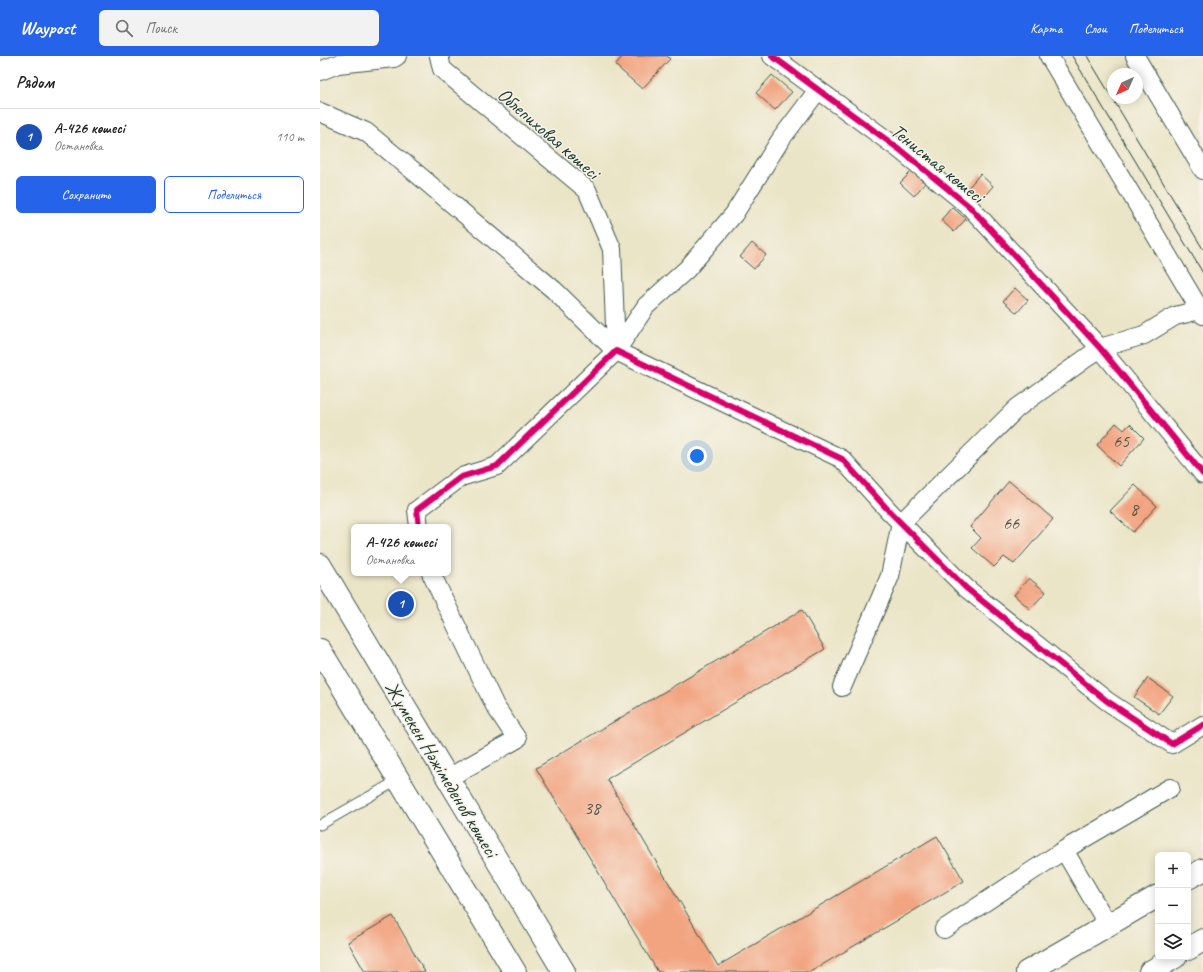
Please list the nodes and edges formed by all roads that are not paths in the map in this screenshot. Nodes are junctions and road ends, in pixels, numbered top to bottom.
1 (397, 56) edge
2 (439, 56) edge
3 (772, 56) edge
4 (1050, 56) edge
5 (1135, 56) edge
6 (320, 72) edge
7 (818, 90) junction
8 (320, 112) edge
9 (1203, 170) edge
10 (1201, 312) edge
11 (1100, 348) junction
12 (616, 351) junction
13 (1203, 474) edge
14 (901, 523) junction
15 (419, 524) edge
16 (320, 565) edge
17 (432, 576) edge
18 (320, 650) edge
19 (842, 687) dead end
20 (1203, 725) edge
21 (448, 778) junction
22 (398, 780) junction
23 (1170, 788) dead end
24 (320, 825) edge
25 (1064, 850) junction
26 (1203, 870) edge
27 (1191, 876) edge
28 (1155, 898) edge
29 (1108, 925) junction
30 (944, 929) dead end
31 (1203, 940) edge
32 (1191, 947) edge
33 (1170, 960) edge
34 (515, 972) edge
35 (564, 972) edge
36 (1027, 972) edge
37 (1150, 972) edge

1 - 6 street
2 - 12 street, Облепиховая көшесі
3 - 7 street, Тенистая көшесі
4 - 10 street
5 - 9 street
7 - 11 street, Тенистая көшесі
7 - 12 street
8 - 12 street
10 - 11 street
11 - 13 street, Тенистая көшесі
11 - 14 street
12 - 14 street
12 - 15 street
14 - 19 street
14 - 20 street
16 - 21 main road, Жұмекен Нәжімеденов көшесі
17 - 21 street
18 - 22 main road
21 - 35 main road, Жұмекен Нәжімеденов көшесі
22 - 24 lane
22 - 34 main road
23 - 25 street
25 - 29 street
25 - 30 street
26 - 27 main road
28 - 29 main road
29 - 36 main road
31 - 32 main road
33 - 37 main road

